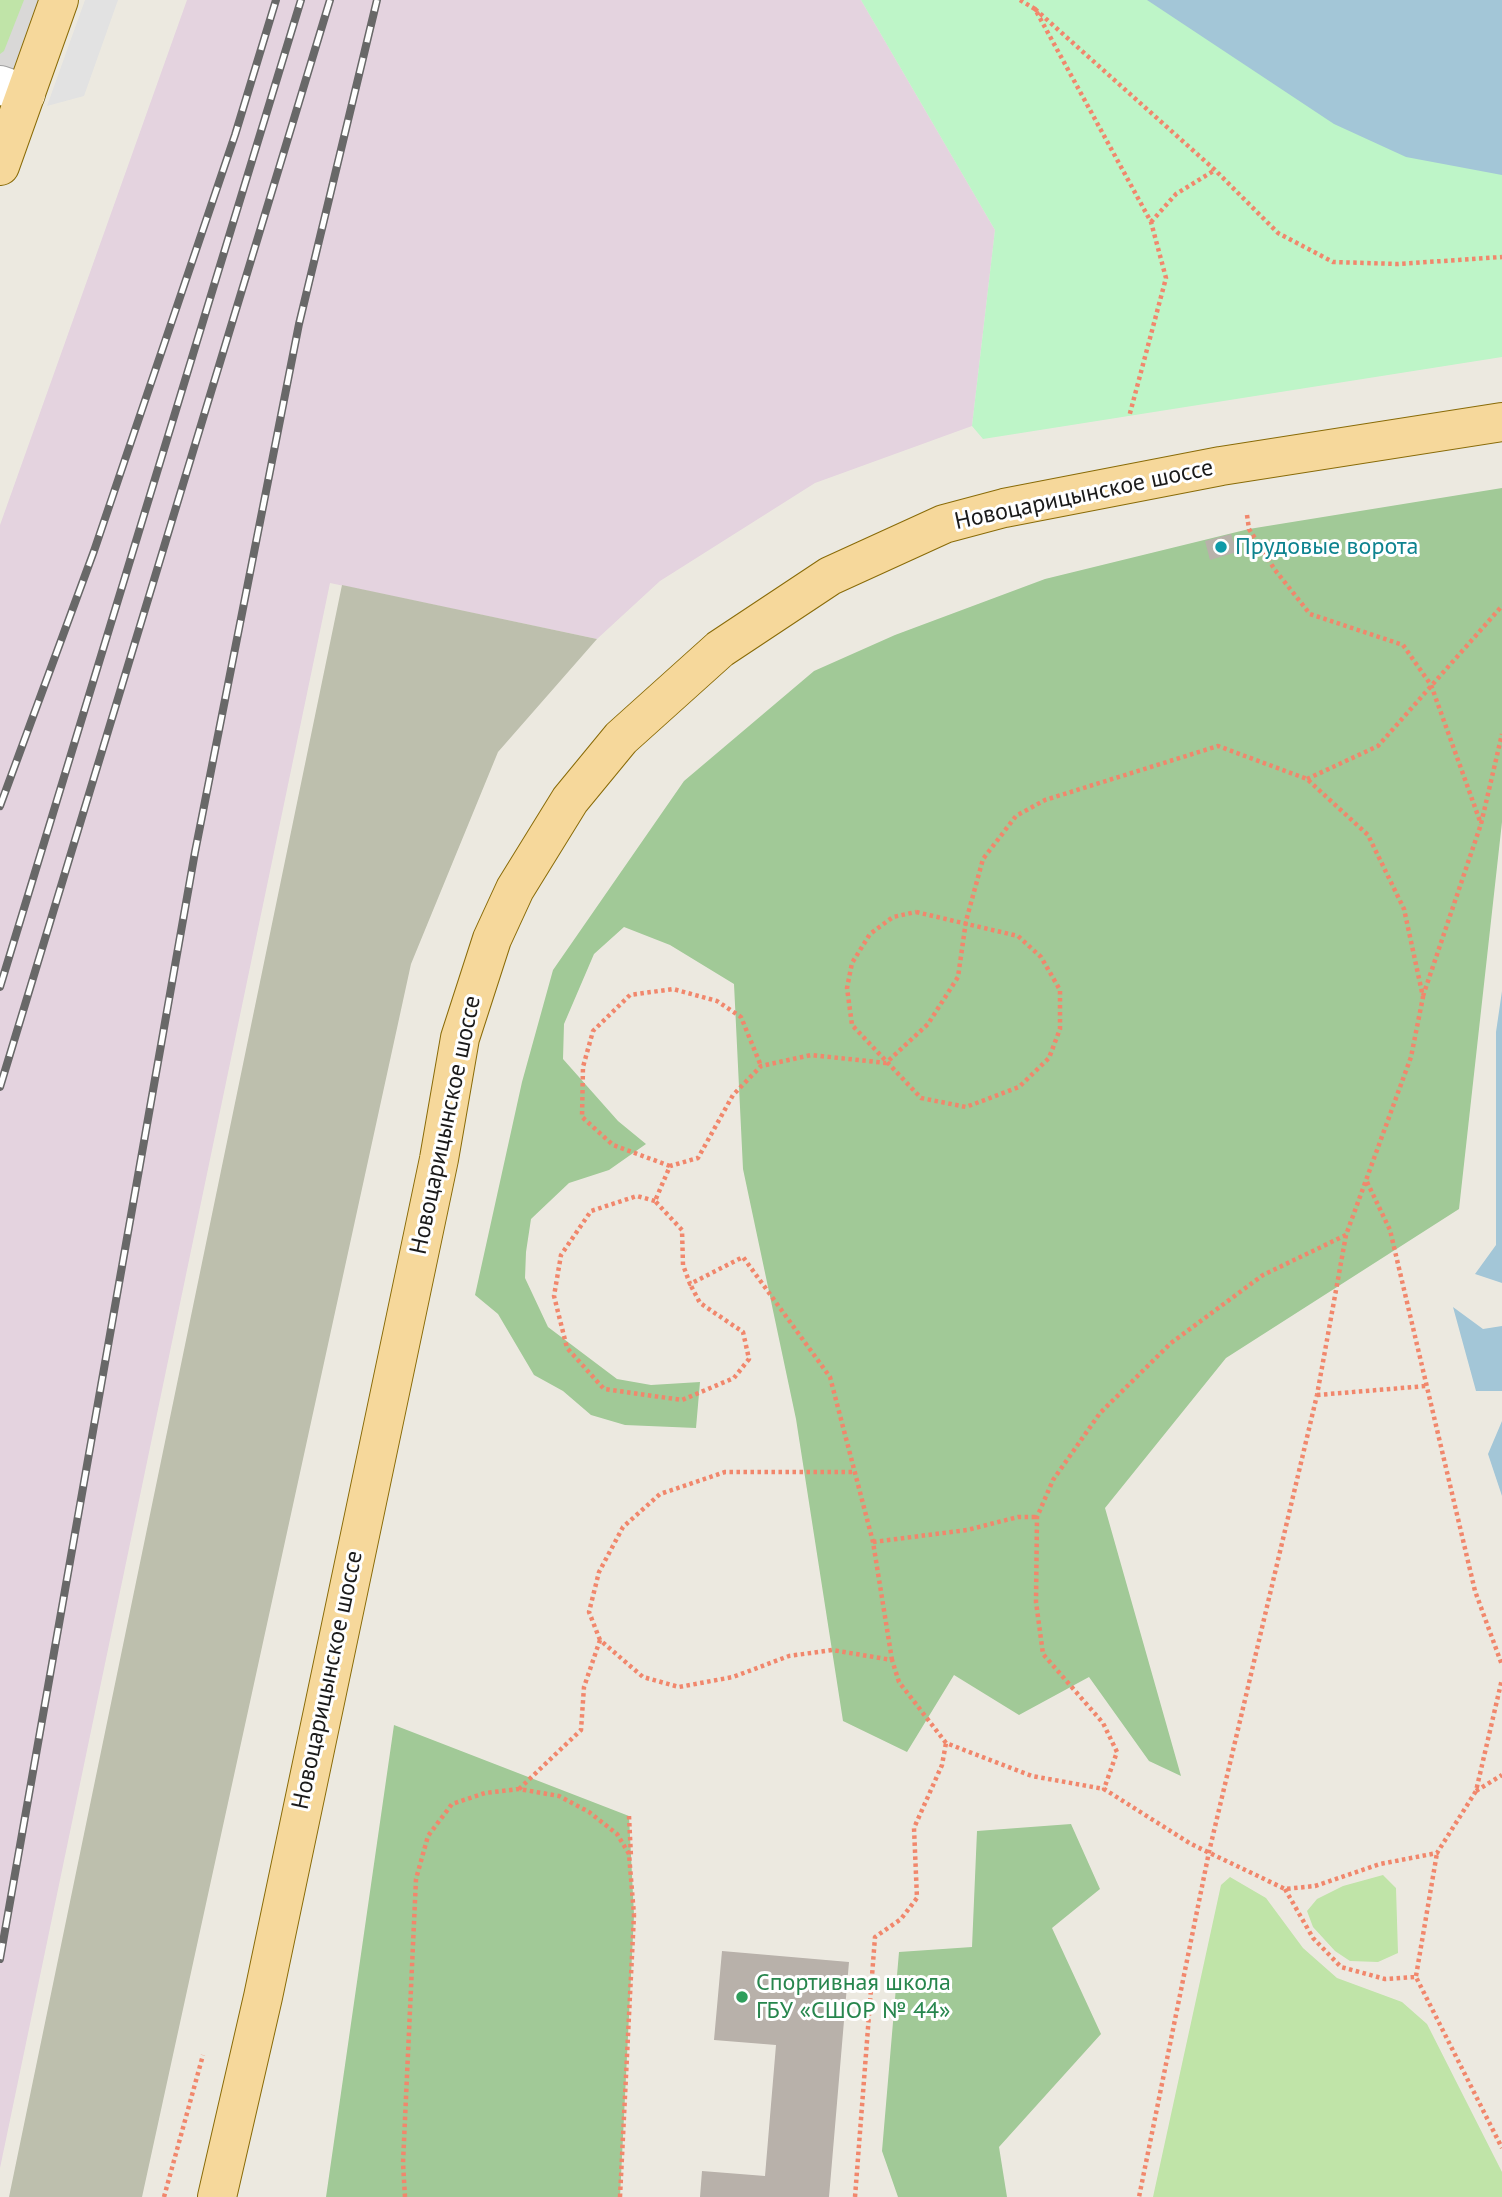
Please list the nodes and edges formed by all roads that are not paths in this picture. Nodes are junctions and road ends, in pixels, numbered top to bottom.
1 (59, 0) edge
2 (13, 90) edge
3 (0, 166) edge
4 (1502, 422) edge
5 (217, 2197) edge

1 - 2 main road
2 - 3 main road
4 - 5 main road, Новоцарицынское шоссе

